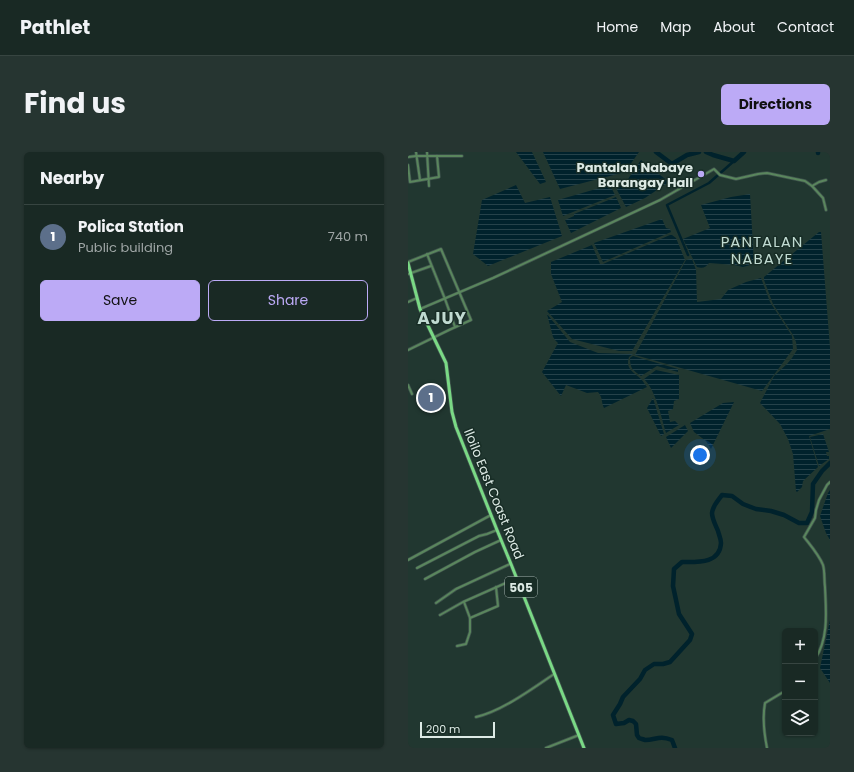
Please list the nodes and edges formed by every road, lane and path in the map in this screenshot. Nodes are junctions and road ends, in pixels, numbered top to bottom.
1 (416, 152) edge
2 (427, 152) edge
3 (456, 152) edge
4 (416, 156) junction
5 (427, 156) junction
6 (437, 156) junction
7 (457, 156) junction
8 (462, 156) dead end
9 (408, 157) edge
10 (408, 165) edge
11 (429, 178) junction
12 (420, 180) junction
13 (826, 180) dead end
14 (429, 186) dead end
15 (812, 186) junction
16 (826, 210) dead end
17 (427, 254) junction
18 (408, 262) edge
19 (431, 266) junction
20 (409, 273) edge
21 (459, 293) junction
22 (417, 298) junction
23 (445, 299) junction
24 (408, 302) edge
25 (420, 309) junction
26 (455, 327) junction
27 (433, 338) junction
28 (408, 350) edge
29 (408, 385) edge
30 (412, 394) dead end
31 (830, 482) edge
32 (491, 515) junction
33 (496, 530) junction
34 (501, 540) junction
35 (408, 560) edge
36 (511, 564) junction
37 (417, 568) dead end
38 (517, 578) junction
39 (425, 579) dead end
40 (496, 587) junction
41 (463, 602) junction
42 (436, 603) dead end
43 (440, 615) dead end
44 (470, 618) junction
45 (457, 646) dead end
46 (818, 654) edge
47 (555, 674) junction
48 (782, 693) edge
49 (476, 717) dead end
50 (579, 735) junction
51 (546, 748) edge
52 (584, 748) edge
53 (767, 748) edge

1 - 4 street
2 - 5 street
3 - 7 street
4 - 5 street
4 - 9 street
4 - 12 street
5 - 6 street
5 - 11 street
6 - 7 street
6 - 11 street
7 - 8 street
10 - 12 street
11 - 12 street
11 - 14 street
13 - 15 street
15 - 16 street
15 - 21 street
17 - 18 street
17 - 19 street
17 - 21 street
18 - 20 main road, 505
19 - 20 street
19 - 23 street
20 - 22 main road, 505
21 - 23 street
21 - 26 street
22 - 24 street
22 - 25 main road, 505
23 - 25 street
23 - 26 street
25 - 27 main road, 505
26 - 27 street
27 - 28 street
27 - 32 main road, Iloilo East Coast Road / 505
29 - 30 street
31 - 46 street
32 - 33 main road, Iloilo East Coast Road / 505
32 - 35 street
33 - 34 main road, Iloilo East Coast Road / 505
33 - 37 street
34 - 36 main road, Iloilo East Coast Road / 505
34 - 39 street
36 - 38 main road, Iloilo East Coast Road / 505
36 - 42 street
38 - 40 street
38 - 47 main road, Iloilo East Coast Road / 505
40 - 41 street
40 - 44 street
41 - 43 street
41 - 44 street
44 - 45 street
47 - 49 street
47 - 50 main road, Iloilo East Coast Road / 505
48 - 53 street
50 - 51 street
50 - 52 main road, Iloilo East Coast Road / 505

